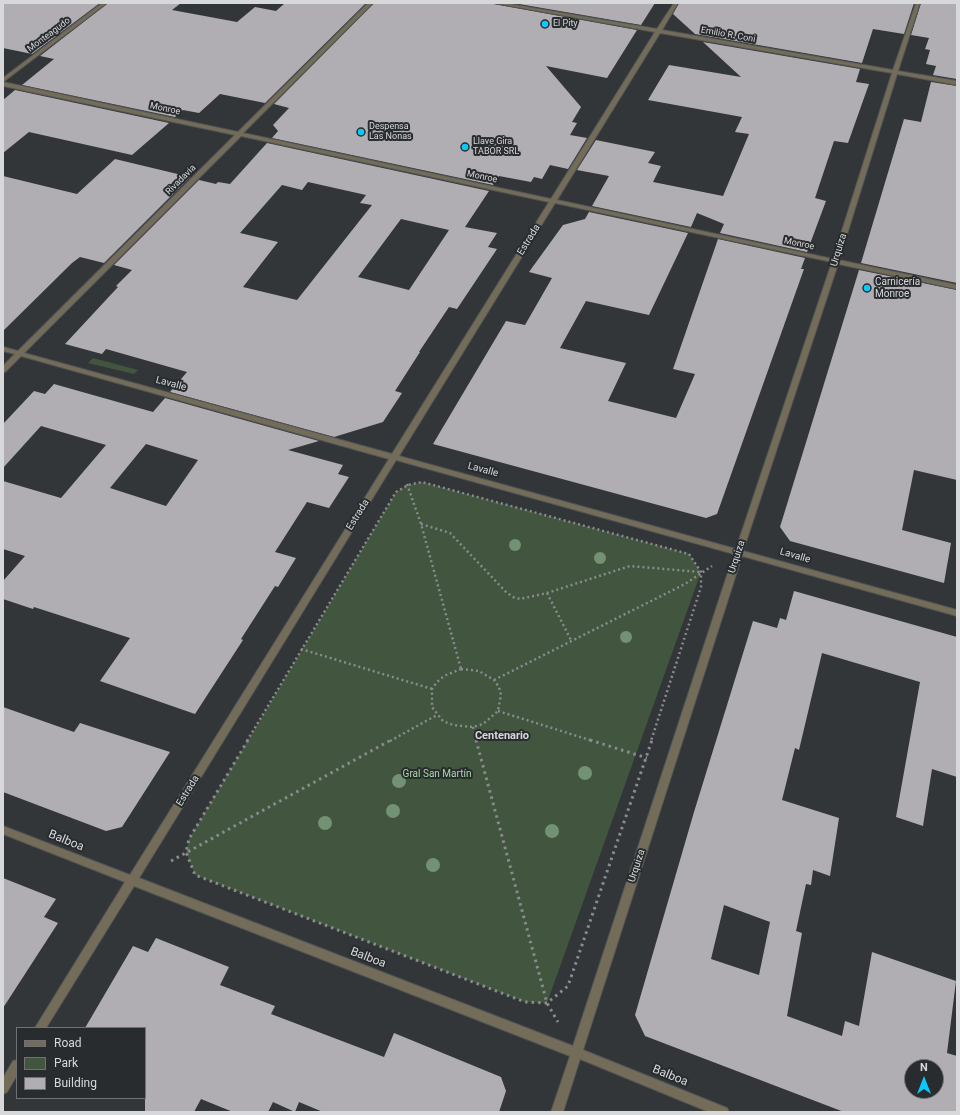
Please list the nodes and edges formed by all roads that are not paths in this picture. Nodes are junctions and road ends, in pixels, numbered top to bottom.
1 (106, 3) edge
2 (371, 3) edge
3 (496, 3) edge
4 (676, 3) edge
5 (918, 3) edge
6 (658, 31) junction
7 (894, 72) junction
8 (3, 80) edge
9 (957, 83) edge
10 (3, 84) edge
11 (240, 134) junction
12 (553, 202) junction
13 (836, 260) junction
14 (957, 286) edge
15 (3, 349) edge
16 (20, 353) junction
17 (3, 370) edge
18 (394, 457) junction
19 (739, 552) junction
20 (957, 613) edge
21 (3, 830) edge
22 (132, 881) junction
23 (41, 1027) edge
24 (577, 1053) junction
25 (16, 1067) edge
26 (3, 1088) edge
27 (557, 1112) edge
28 (723, 1112) edge

1 - 8 street, Monteagudo
2 - 11 street, Rivadavia
3 - 6 street, Emilio R. Coni
4 - 6 street, Estrada
5 - 7 street, Urquiza
6 - 7 street, Emilio R. Coni
6 - 12 street, Estrada
7 - 9 street, Emilio R. Coni
7 - 13 street, Urquiza
10 - 11 street, Monroe
11 - 12 street, Monroe
11 - 16 street, Rivadavia
12 - 13 street, Monroe
12 - 18 street, Estrada
13 - 14 street, Monroe
13 - 19 street, Urquiza
15 - 16 street, Lavalle
16 - 17 street, Rivadavia
16 - 18 street, Lavalle
18 - 19 street, Lavalle
18 - 22 street, Estrada
19 - 20 street, Lavalle
19 - 24 street, Urquiza
21 - 22 street, Balboa
22 - 23 street, Estrada
22 - 24 street, Balboa
24 - 27 street, Urquiza
24 - 28 street, Balboa
25 - 26 street

